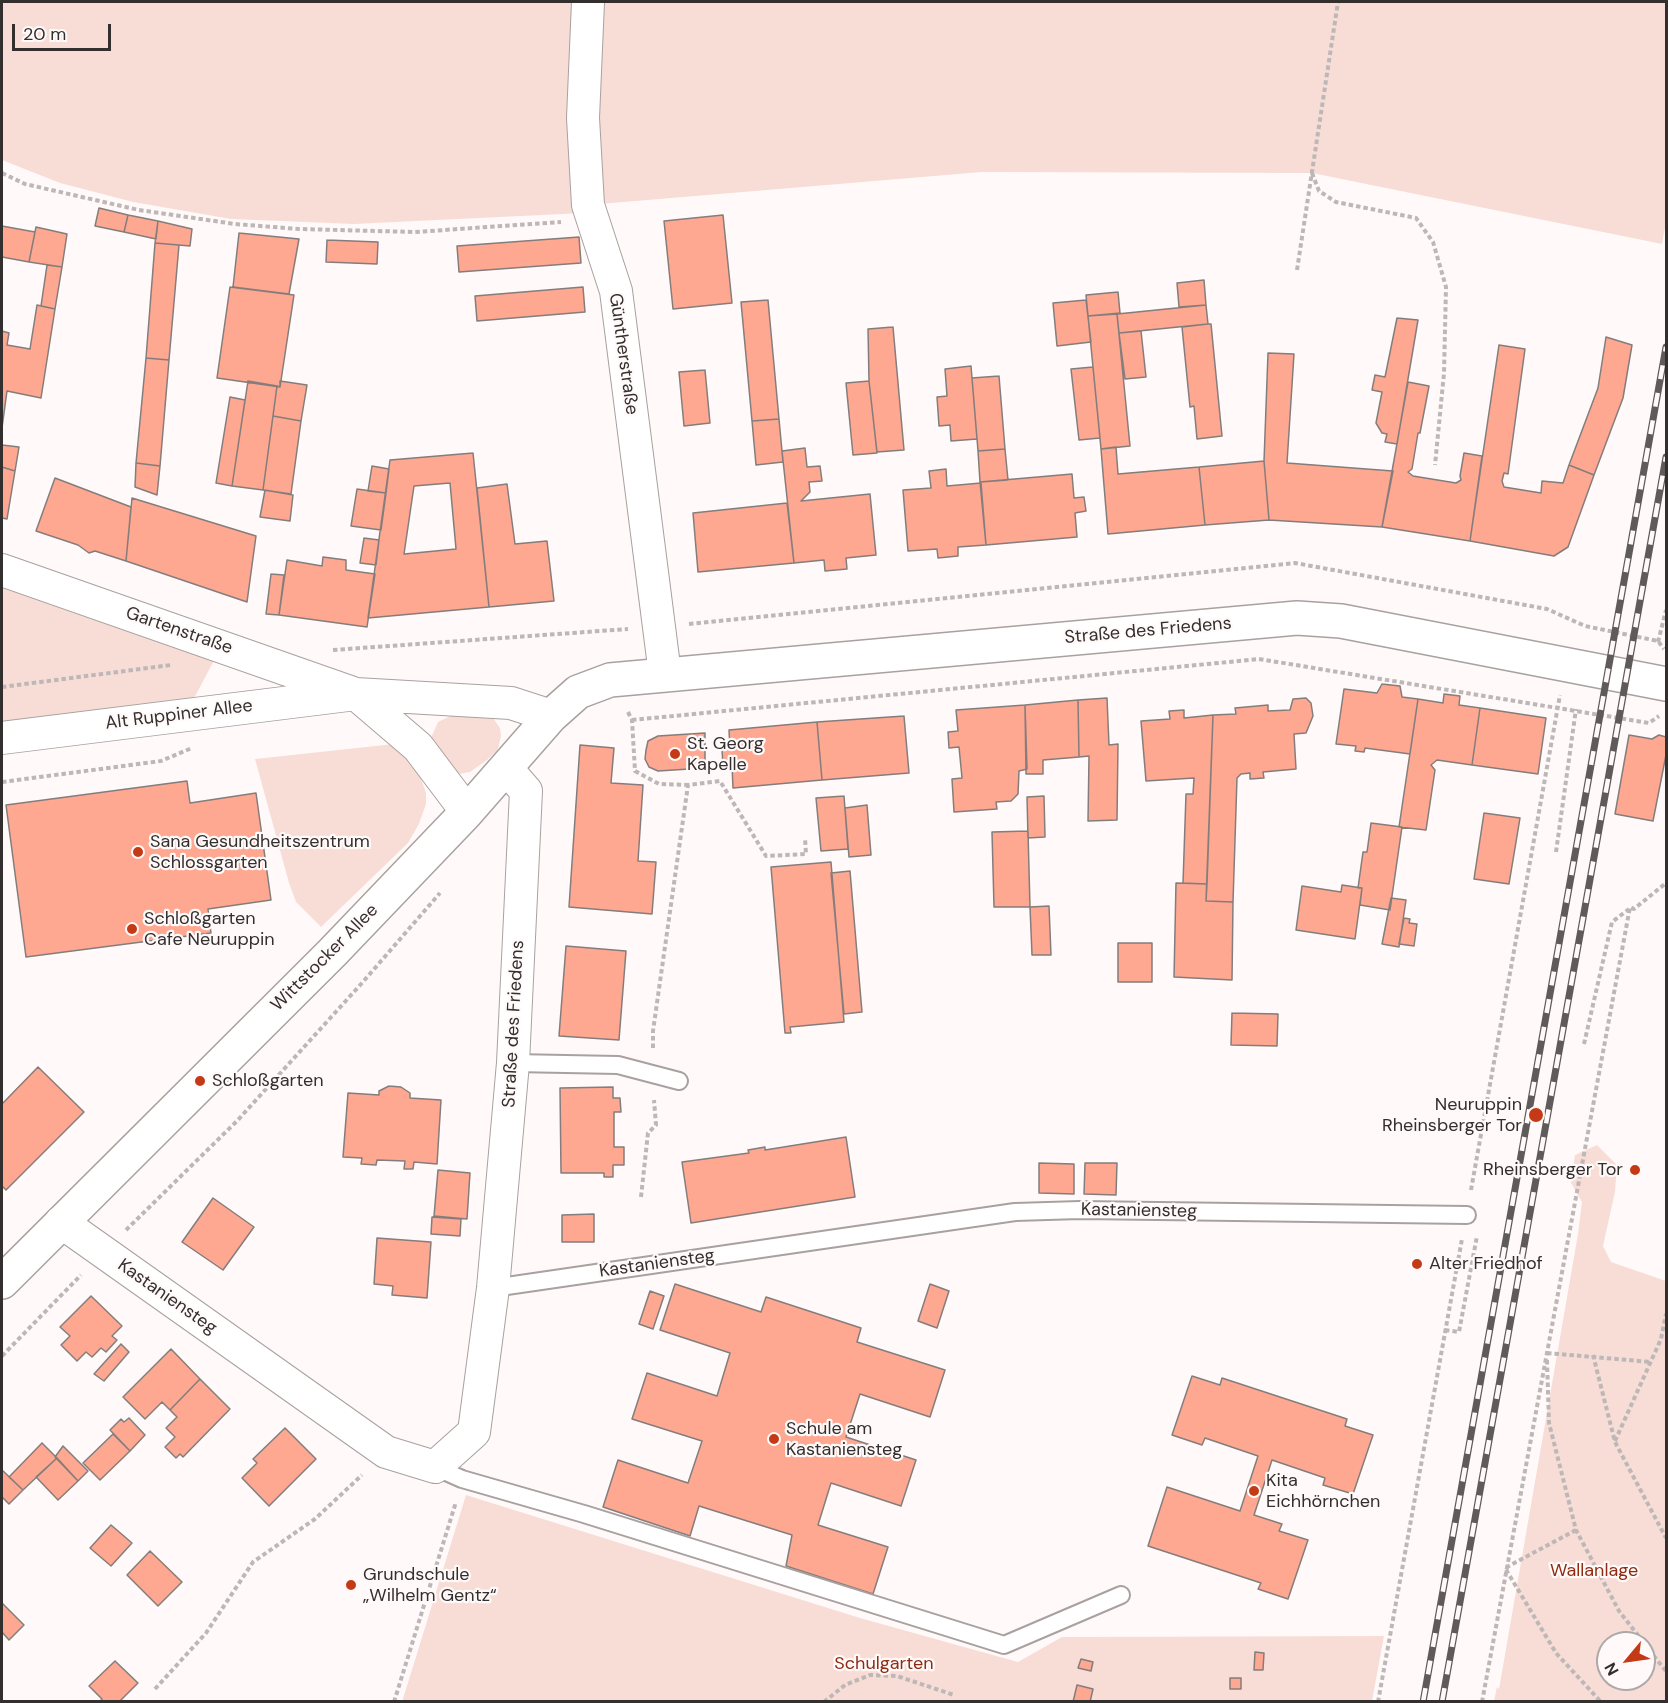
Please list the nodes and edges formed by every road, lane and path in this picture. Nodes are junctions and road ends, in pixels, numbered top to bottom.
1 (588, 2) edge
2 (1338, 2) edge
3 (1312, 172) junction
4 (2, 173) edge
5 (592, 220) junction
6 (1297, 270) dead end
7 (1435, 465) dead end
8 (2, 570) edge
9 (1666, 610) edge
10 (659, 627) junction
11 (1658, 641) junction
12 (330, 651) dead end
13 (1666, 652) edge
14 (182, 664) dead end
15 (1564, 665) junction
16 (665, 674) junction
17 (1666, 684) edge
18 (2, 687) edge
19 (356, 694) junction
20 (1559, 706) junction
21 (1576, 709) junction
22 (551, 716) junction
23 (1649, 723) dead end
24 (2, 738) edge
25 (195, 746) dead end
26 (506, 768) junction
27 (2, 782) edge
28 (688, 785) junction
29 (467, 812) junction
30 (805, 838) dead end
31 (1556, 852) dead end
32 (1666, 883) edge
33 (444, 887) dead end
34 (1630, 908) junction
35 (1584, 1044) dead end
36 (513, 1063) junction
37 (653, 1074) junction
38 (679, 1081) dead end
39 (641, 1197) dead end
40 (1467, 1215) junction
41 (61, 1222) junction
42 (1479, 1229) dead end
43 (103, 1252) junction
44 (2, 1282) edge
45 (493, 1288) junction
46 (1666, 1314) edge
47 (1445, 1330) junction
48 (1547, 1352) junction
49 (1593, 1355) junction
50 (2, 1356) edge
51 (1651, 1362) junction
52 (1615, 1442) junction
53 (386, 1452) junction
54 (448, 1473) junction
55 (1576, 1530) junction
56 (1666, 1538) edge
57 (1505, 1568) junction
58 (1122, 1595) dead end
59 (1635, 1631) edge
60 (1656, 1658) edge
61 (1666, 1671) edge
62 (155, 1689) dead end
63 (954, 1695) dead end
64 (394, 1701) edge
65 (824, 1701) edge
66 (1378, 1701) edge
67 (1482, 1701) edge
68 (1601, 1701) edge

1 - 5 street, Güntherstraße
2 - 3 path
3 - 6 path
3 - 7 path
4 - 5 path
5 - 10 street, Güntherstraße
8 - 19 street, Gartenstraße
9 - 11 path
10 - 11 path
10 - 12 path
10 - 16 street, Güntherstraße
11 - 13 path
14 - 18 path
15 - 16 main road, Straße des Friedens
15 - 17 main road, Straße des Friedens
15 - 20 path
16 - 22 main road, Wittstocker Allee
19 - 22 street, Alt Ruppiner Allee
19 - 24 street, Alt Ruppiner Allee
19 - 29 street
20 - 21 path
20 - 28 path
20 - 40 path
21 - 23 path
21 - 31 path
22 - 26 main road, Wittstocker Allee
25 - 27 path
26 - 29 main road, Wittstocker Allee
26 - 36 street, Straße des Friedens
28 - 30 path
28 - 37 path
29 - 41 main road, Wittstocker Allee
32 - 34 path
33 - 43 path
34 - 35 path
34 - 48 path
36 - 37 lane
36 - 45 street, Straße des Friedens
37 - 38 lane
37 - 39 path
40 - 45 lane, Kastaniensteg
40 - 47 path
41 - 43 street, Kastaniensteg
41 - 44 main road, Wittstocker Allee
42 - 47 path
43 - 50 path
43 - 53 street, Kastaniensteg
45 - 54 street
46 - 51 path
47 - 66 path
48 - 49 path
48 - 55 path
48 - 57 path
49 - 51 path
49 - 52 path
51 - 52 path
52 - 56 path
53 - 54 street, Kastaniensteg
53 - 62 path
54 - 58 lane
54 - 64 path
55 - 57 path
55 - 59 path
57 - 67 path
57 - 68 path
60 - 61 path
63 - 65 path

